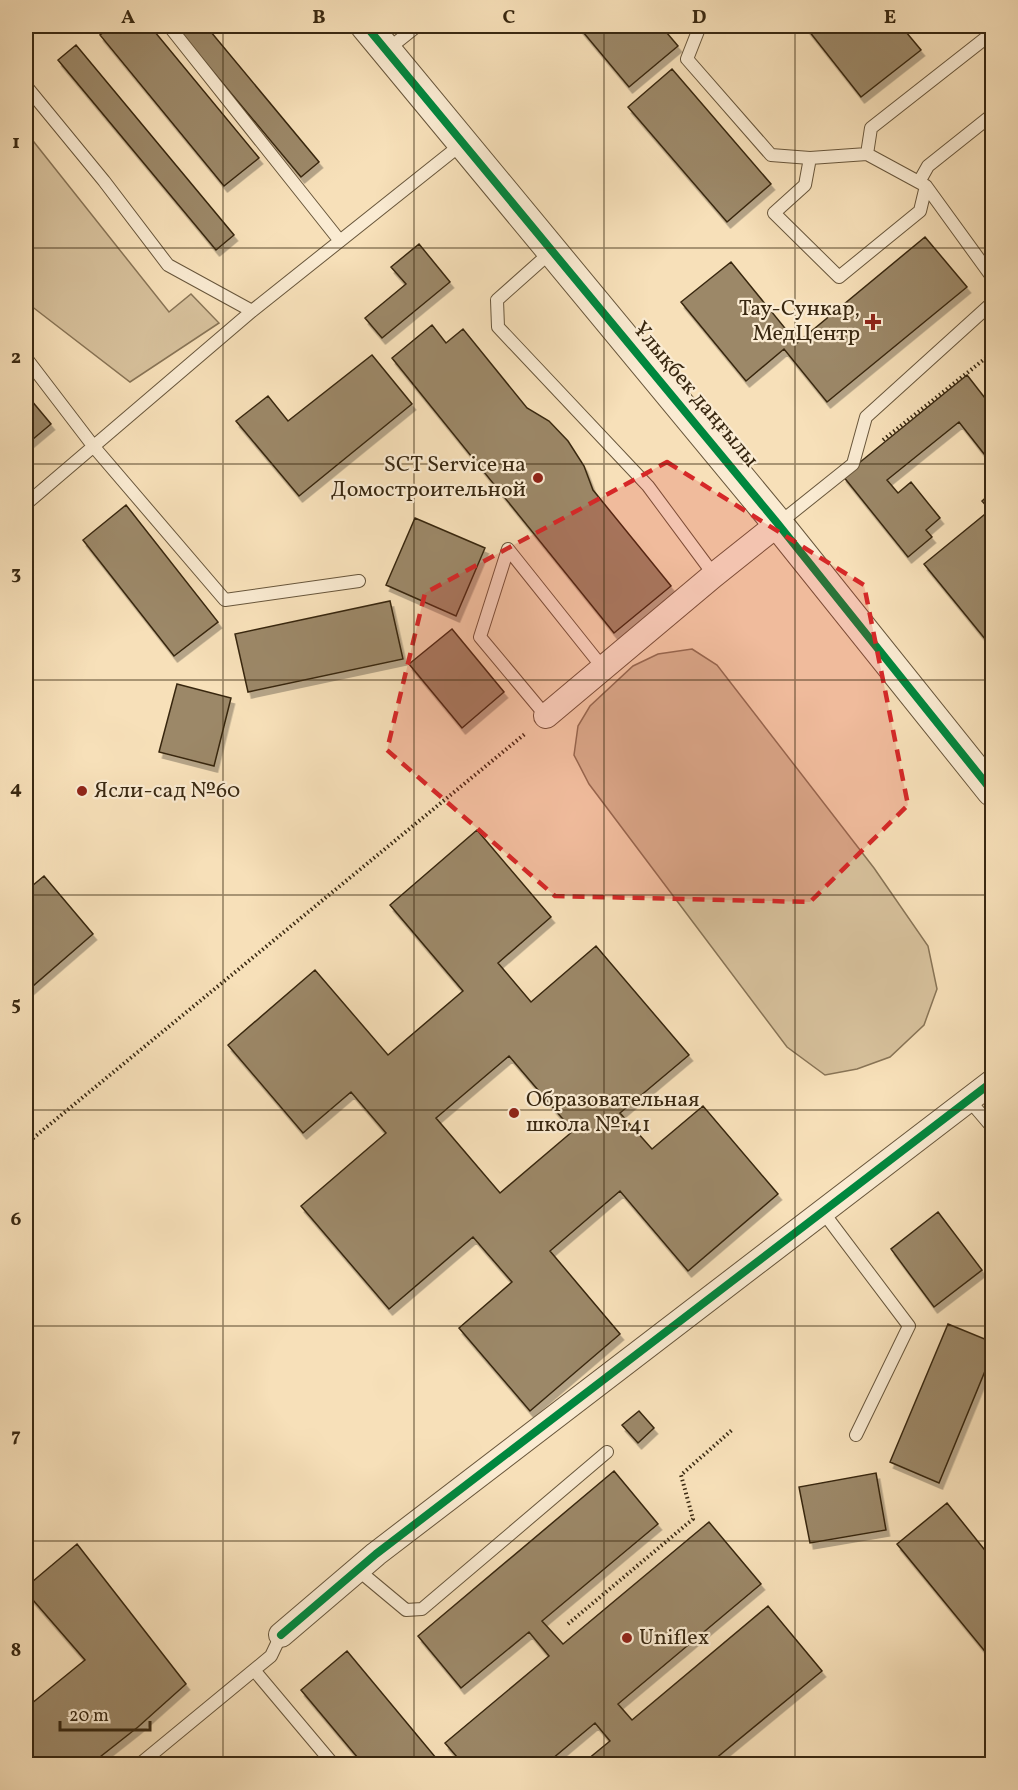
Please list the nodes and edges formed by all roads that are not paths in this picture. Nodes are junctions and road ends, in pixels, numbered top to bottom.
1 (169, 26) edge
2 (366, 26) edge
3 (417, 26) edge
4 (700, 26) edge
5 (993, 33) edge
6 (387, 50) junction
7 (26, 86) edge
8 (993, 115) edge
9 (463, 143) junction
10 (867, 154) junction
11 (810, 158) junction
12 (922, 184) junction
13 (340, 241) junction
14 (552, 251) junction
15 (993, 277) edge
16 (993, 303) edge
17 (252, 312) junction
18 (26, 358) edge
19 (94, 447) junction
20 (26, 504) edge
21 (778, 524) junction
22 (714, 575) junction
23 (359, 581) dead end
24 (603, 668) junction
25 (546, 716) joint
26 (993, 791) edge
27 (993, 1082) edge
28 (969, 1100) junction
29 (993, 1127) edge
30 (823, 1212) junction
31 (856, 1435) dead end
32 (608, 1452) dead end
33 (358, 1569) junction
34 (281, 1635) joint
35 (254, 1670) junction
36 (141, 1764) edge
37 (333, 1764) edge

1 - 13 lane
2 - 6 street, Ұлықбек даңғылы
3 - 6 lane
4 - 11 lane
5 - 10 lane
6 - 9 street, Ұлықбек даңғылы
7 - 17 lane
8 - 12 lane
9 - 13 lane
9 - 14 street, Ұлықбек даңғылы
10 - 11 lane
10 - 12 lane
11 - 12 lane
12 - 15 lane
13 - 17 lane
14 - 21 street, Ұлықбек даңғылы
14 - 22 lane
16 - 21 lane
17 - 19 lane
18 - 19 lane
19 - 20 lane
19 - 23 lane
21 - 22 street
21 - 26 street, Ұлықбек даңғылы
22 - 24 street
24 - 25 street
24 - 25 lane
27 - 28 street
28 - 29 lane
28 - 30 street
30 - 31 lane
30 - 33 street
32 - 33 lane
33 - 34 street
34 - 35 lane
35 - 36 lane
35 - 37 lane

